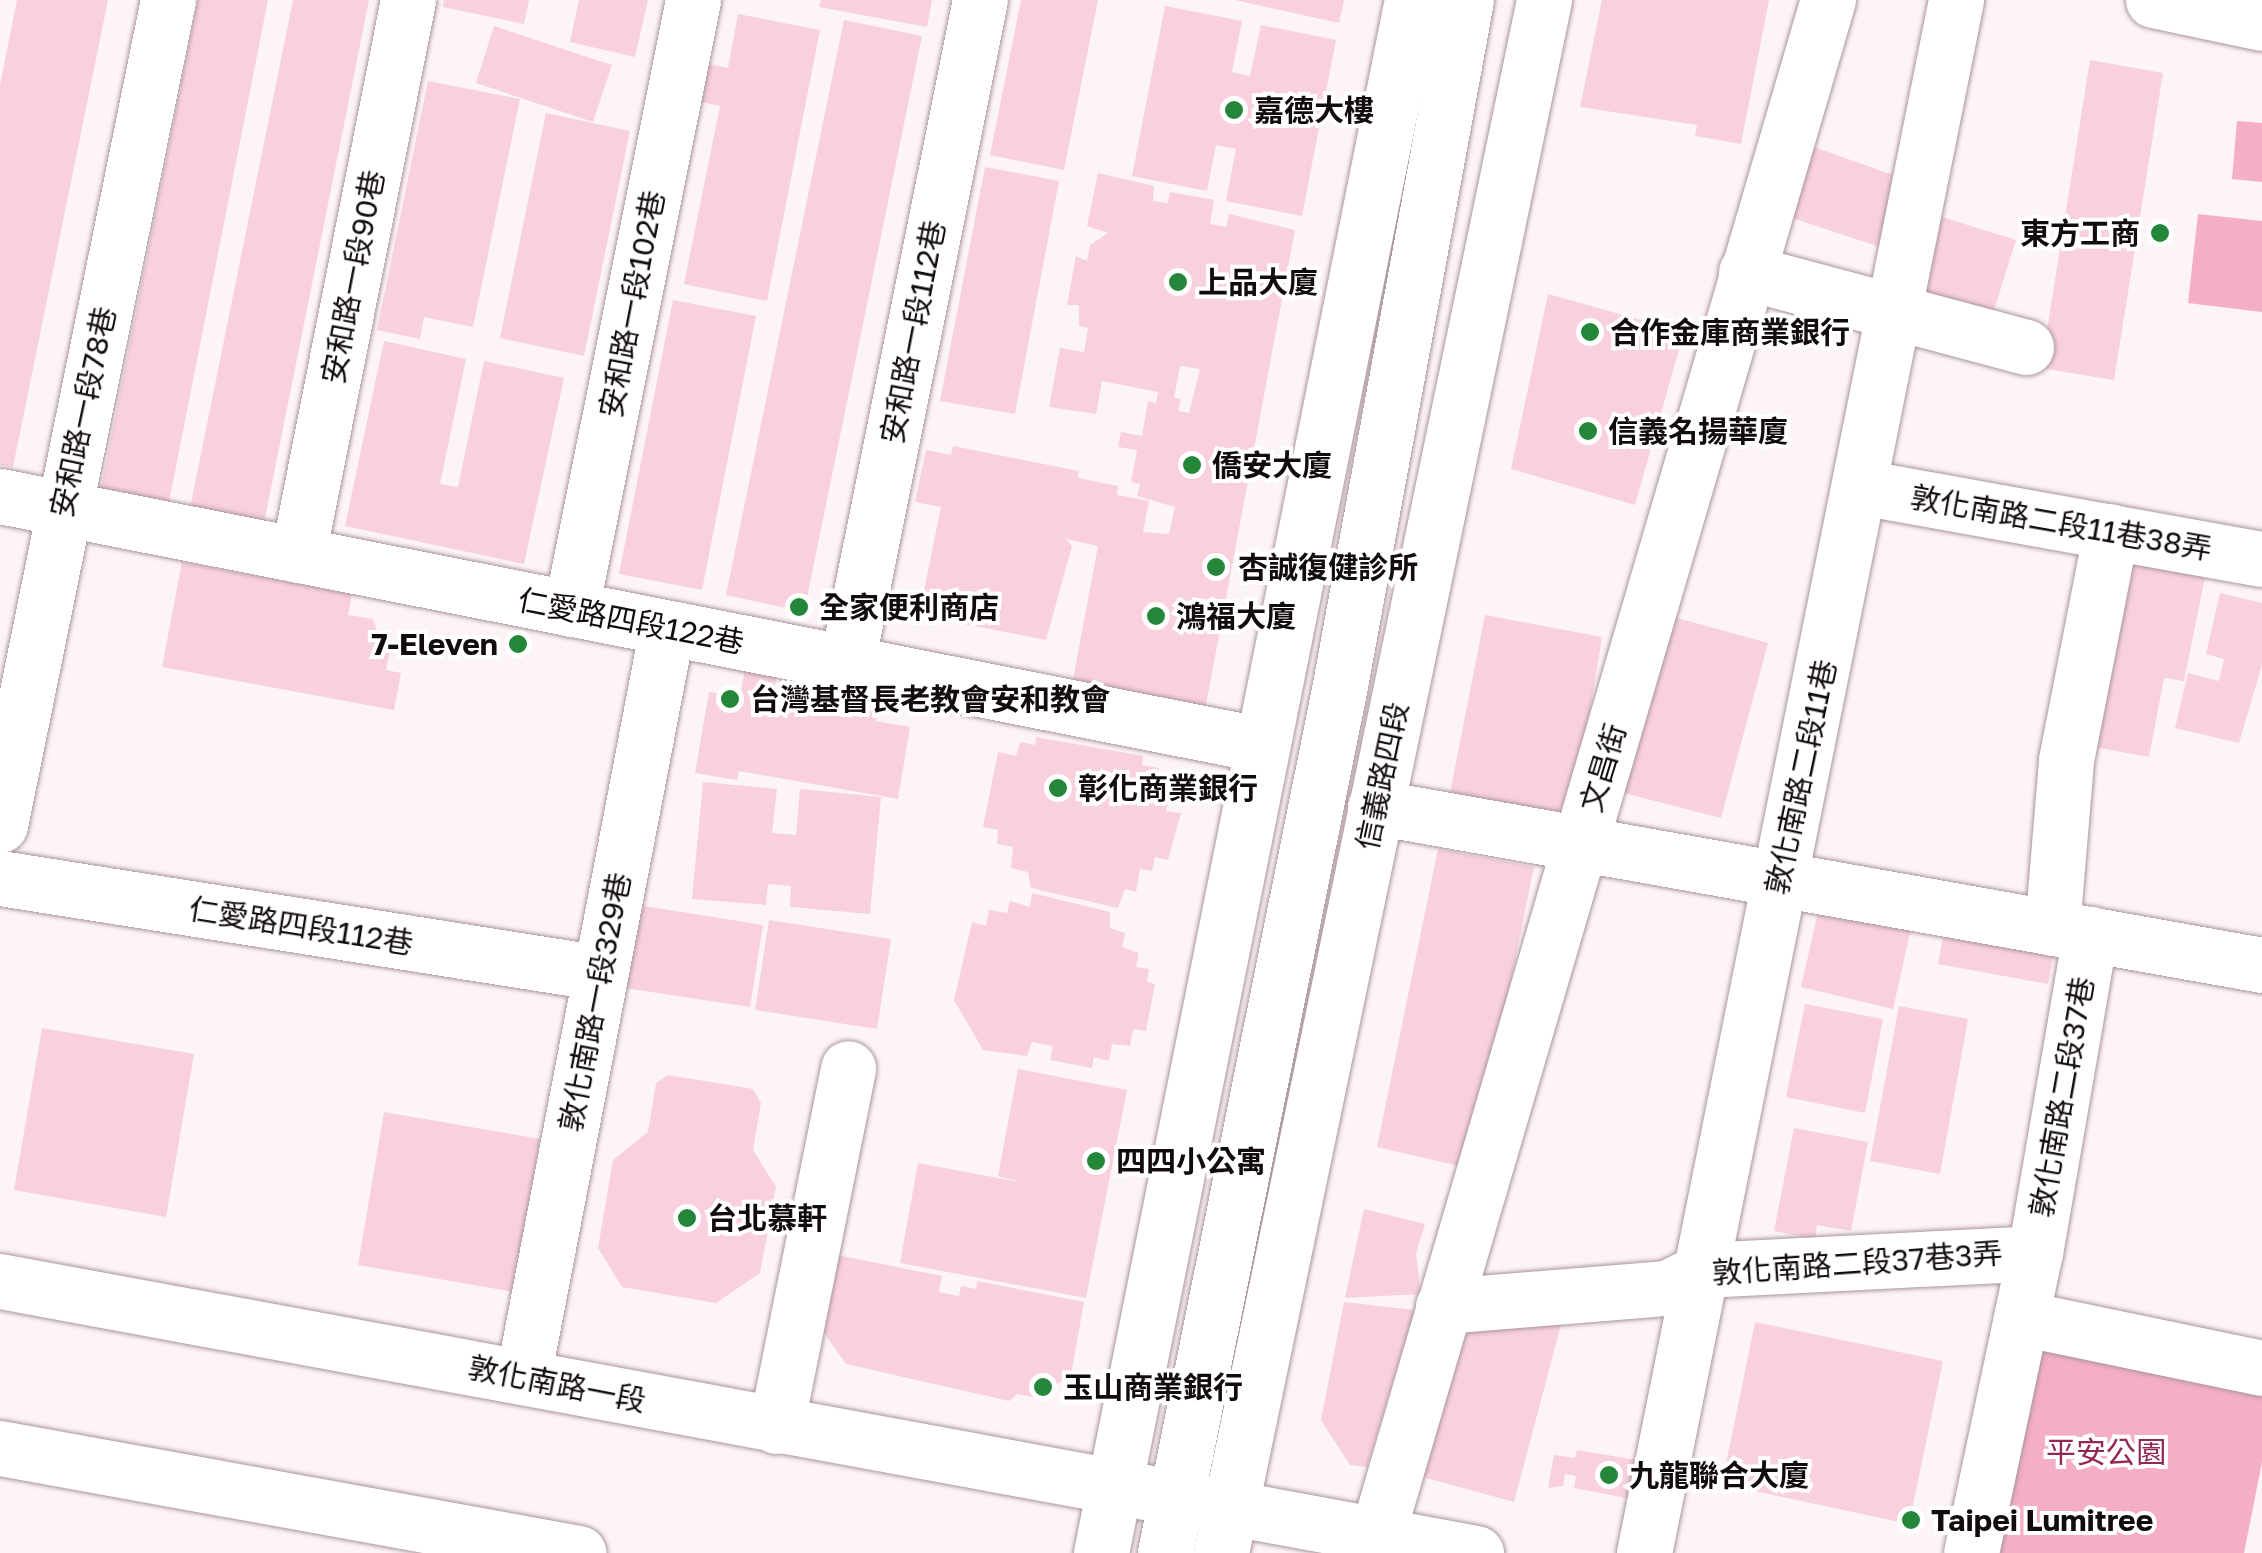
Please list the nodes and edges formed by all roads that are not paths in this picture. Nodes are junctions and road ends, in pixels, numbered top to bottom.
1 (168, 0) edge
2 (408, 0) edge
3 (693, 0) edge
4 (980, 0) edge
5 (1412, 0) edge
6 (1466, 0) edge
7 (1544, 0) edge
8 (1828, 0) edge
9 (1956, 0) edge
10 (2153, 0) edge
11 (2261, 15) edge
12 (1746, 272) junction
13 (1896, 317) junction
14 (2026, 346) dead end
15 (1861, 487) junction
16 (0, 496) edge
17 (63, 509) junction
18 (2111, 532) junction
19 (298, 555) junction
20 (2262, 559) edge
21 (572, 609) junction
22 (667, 628) junction
23 (847, 663) junction
24 (1262, 745) junction
25 (1375, 807) junction
26 (0, 825) edge
27 (1579, 846) junction
28 (0, 878) edge
29 (1780, 882) junction
30 (2071, 931) junction
31 (2262, 965) edge
32 (601, 974) junction
33 (848, 1068) dead end
34 (2035, 1252) junction
35 (1703, 1270) junction
36 (0, 1280) edge
37 (1443, 1306) junction
38 (2021, 1318) junction
39 (2262, 1368) edge
40 (523, 1377) junction
41 (776, 1426) junction
42 (0, 1448) edge
43 (1114, 1486) junction
44 (1178, 1496) junction
45 (1226, 1530) edge
46 (1377, 1535) junction
47 (579, 1553) edge
48 (1101, 1553) edge
49 (1165, 1553) edge
50 (1476, 1553) edge
51 (1644, 1553) edge
52 (1971, 1553) edge

1 - 17 main road, 安和路一段78巷
2 - 19 main road, 安和路一段90巷
3 - 21 main road, 安和路一段102巷
4 - 23 main road, 安和路一段112巷
5 - 24 main road
6 - 44 main road, 信義路四段
7 - 25 main road, 信義路四段
8 - 12 main road, 文昌街
9 - 13 main road, 敦化南路二段11巷
10 - 11 main road
12 - 13 main road
12 - 27 main road, 文昌街
13 - 14 main road
13 - 15 main road, 敦化南路二段11巷
15 - 18 main road, 敦化南路二段11巷38弄
15 - 29 main road, 敦化南路二段11巷
16 - 17 main road, 仁愛路四段122巷
17 - 19 main road, 仁愛路四段122巷
17 - 26 main road, 安和路一段78巷
18 - 20 main road, 敦化南路二段11巷38弄
18 - 30 main road, 敦化南路二段37巷
19 - 21 main road, 仁愛路四段122巷
21 - 22 main road, 仁愛路四段122巷
22 - 23 main road, 仁愛路四段122巷
22 - 32 main road, 敦化南路一段329巷
23 - 24 main road, 仁愛路四段122巷
24 - 43 main road
25 - 27 main road
25 - 45 main road, 信義路四段
27 - 29 main road
27 - 37 main road, 文昌街
28 - 32 main road, 仁愛路四段112巷
29 - 30 main road
29 - 35 main road, 敦化南路二段11巷
30 - 31 main road
30 - 34 main road, 敦化南路二段37巷
32 - 40 main road, 敦化南路一段329巷
33 - 41 main road
34 - 35 main road, 敦化南路二段37巷3弄
34 - 38 main road, 敦化南路二段37巷
35 - 37 main road, 敦化南路二段37巷3弄
35 - 51 main road, 敦化南路二段11巷
36 - 40 main road, 敦化南路一段
37 - 46 main road, 文昌街
38 - 39 main road
38 - 52 main road, 敦化南路二段37巷
40 - 41 main road, 敦化南路一段
41 - 43 main road, 敦化南路一段
42 - 47 main road
43 - 44 main road, 敦化南路一段
43 - 48 main road
44 - 45 main road, 敦化南路一段
44 - 49 main road, 信義路四段
45 - 46 main road, 敦化南路一段
46 - 50 main road, 敦化南路一段

